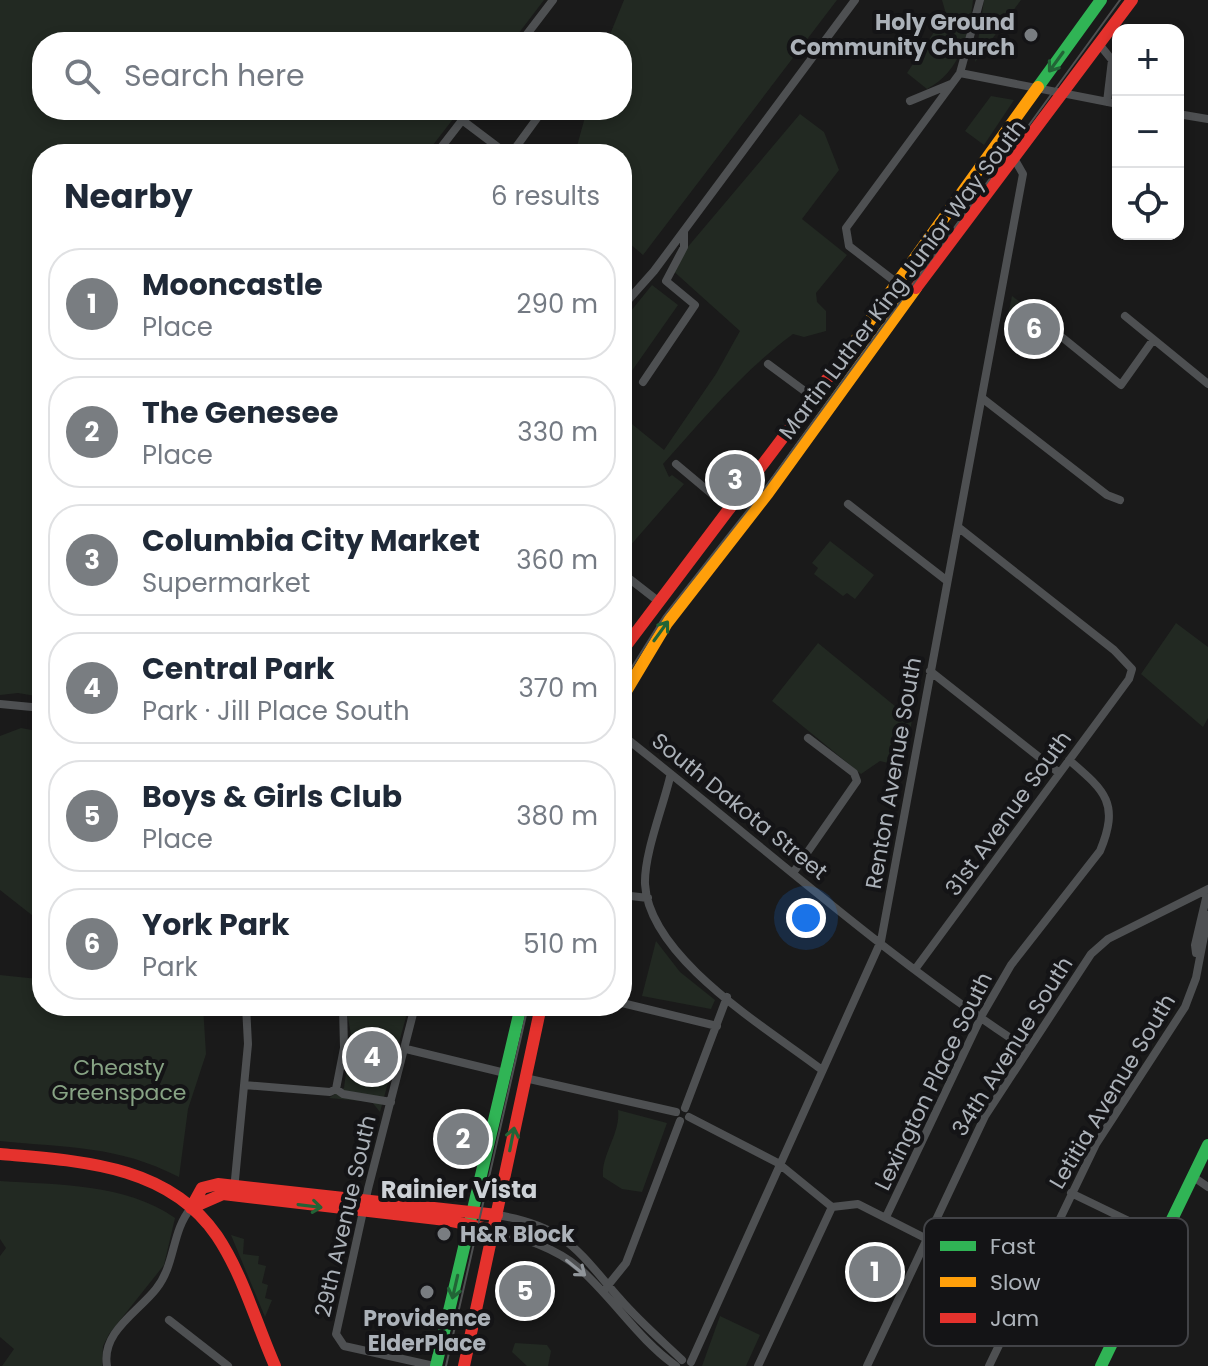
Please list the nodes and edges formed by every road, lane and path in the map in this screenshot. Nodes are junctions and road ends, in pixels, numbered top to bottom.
1 (553, 0) edge
2 (855, 0) edge
3 (980, 0) edge
4 (1101, 0) edge
5 (1132, 0) edge
6 (529, 32) edge
7 (1099, 44) junction
8 (960, 73) junction
9 (952, 84) junction
10 (1036, 89) junction
11 (1064, 94) junction
12 (910, 101) dead end
13 (1107, 102) junction
14 (1112, 103) edge
15 (1184, 115) edge
16 (1208, 119) edge
17 (462, 120) joint
18 (535, 120) edge
19 (444, 144) edge
20 (495, 144) edge
21 (517, 144) edge
22 (1015, 160) junction
23 (684, 231) junction
24 (897, 283) junction
25 (632, 295) edge
26 (1125, 316) dead end
27 (1063, 338) dead end
28 (1153, 340) junction
29 (768, 364) dead end
30 (643, 382) dead end
31 (1208, 384) edge
32 (814, 398) junction
33 (982, 398) junction
34 (676, 464) dead end
35 (1120, 500) dead end
36 (848, 504) dead end
37 (731, 510) junction
38 (958, 527) junction
39 (946, 580) junction
40 (632, 581) edge
41 (658, 601) junction
42 (632, 637) edge
43 (930, 671) junction
44 (632, 681) edge
45 (0, 704) edge
46 (32, 707) edge
47 (808, 738) dead end
48 (632, 744) edge
49 (1069, 760) junction
50 (1058, 772) junction
51 (670, 777) junction
52 (793, 873) junction
53 (1208, 890) edge
54 (632, 896) edge
55 (648, 898) junction
56 (1208, 915) edge
57 (881, 941) junction
58 (1197, 962) junction
59 (916, 968) junction
60 (727, 997) junction
61 (632, 1005) edge
62 (247, 1016) edge
63 (343, 1016) edge
64 (413, 1016) edge
65 (519, 1016) edge
66 (539, 1016) edge
67 (980, 1018) junction
68 (717, 1026) junction
69 (406, 1049) junction
70 (1027, 1049) junction
71 (822, 1070) junction
72 (505, 1073) junction
73 (525, 1078) junction
74 (244, 1085) junction
75 (336, 1089) junction
76 (391, 1102) junction
77 (682, 1115) junction
78 (1208, 1145) edge
79 (0, 1154) edge
80 (778, 1163) junction
81 (1192, 1176) junction
82 (1208, 1187) edge
83 (234, 1190) junction
84 (1071, 1193) junction
85 (366, 1198) junction
86 (832, 1207) junction
87 (191, 1208) junction
88 (363, 1212) junction
89 (497, 1215) junction
90 (886, 1217) junction
91 (471, 1218) junction
92 (937, 1218) edge
93 (1059, 1218) edge
94 (1123, 1218) edge
95 (1171, 1218) edge
96 (494, 1230) junction
97 (924, 1237) edge
98 (924, 1245) edge
99 (610, 1285) junction
100 (602, 1292) junction
101 (169, 1320) dead end
102 (998, 1346) edge
103 (1110, 1346) edge
104 (684, 1364) edge
105 (107, 1366) edge
106 (228, 1366) edge
107 (275, 1366) edge
108 (435, 1366) edge
109 (464, 1366) edge
110 (758, 1366) edge
111 (867, 1366) edge
112 (989, 1366) edge
113 (1101, 1366) edge

1 - 6 street
2 - 23 street
3 - 8 street
4 -> 10 main road, Martin Luther King Junior Way South
5 - 7 main road, Martin Luther King Junior Way South
7 - 11 main road, Martin Luther King Junior Way South
7 - 13 street
8 - 9 street
8 - 10 street
9 - 12 street
9 - 24 street
10 - 11 street
10 - 24 main road, Martin Luther King Junior Way South
11 - 13 street
11 - 22 main road, Martin Luther King Junior Way South
13 - 14 street
15 - 16 street
17 - 19 street
17 - 20 street
18 - 21 street
22 - 33 street, Renton Avenue South
44 -> 22 main road, Martin Luther King Junior Way South
23 - 25 street
23 - 30 street
24 - 32 main road, Martin Luther King Junior Way South
26 - 28 street
27 - 28 street
28 - 31 street
29 - 32 street
32 - 37 main road, Martin Luther King Junior Way South
33 - 35 street
33 - 38 street, Renton Avenue South
34 - 37 street
36 - 39 street
37 - 41 main road, Martin Luther King Junior Way South
38 - 39 street, Renton Avenue South
38 - 49 street, 31st Avenue South
39 - 43 street, Renton Avenue South
40 - 41 street
41 - 42 main road, Martin Luther King Junior Way South
43 - 50 street
43 - 57 street, Renton Avenue South
45 - 46 street
47 - 52 street
48 - 51 street, South Dakota Street
49 - 50 street, 31st Avenue South
49 - 67 street, Lexington Place South
50 - 59 street, 31st Avenue South
51 - 52 street, South Dakota Street
51 - 55 street
52 - 57 street, South Dakota Street
53 - 58 street, Letitia Avenue South
53 - 70 street, 34th Avenue South
54 - 55 street
55 - 60 street
56 - 58 street, Letitia Avenue South
57 - 59 street, South Dakota Street
57 - 71 street, Renton Avenue South
58 - 84 street, Letitia Avenue South
59 - 67 street, South Dakota Street
60 - 68 street
60 - 71 street
61 - 68 street
62 - 74 street
63 - 75 street
64 - 69 street, 29th Avenue South
65 - 72 main road
66 - 73 main road
67 - 70 street, South Dakota Street
67 - 90 street, Lexington Place South
68 - 77 street
69 - 72 street
69 - 76 street, 29th Avenue South
70 - 92 street, 34th Avenue South
71 - 80 street, Renton Avenue South
72 - 91 main road
73 - 77 street
89 -> 73 main road
74 - 75 street
74 - 83 street
75 - 76 street
76 - 85 street, 29th Avenue South
77 - 80 street
77 - 99 street
78 - 81 main road
79 - 87 main road
80 - 86 street
80 - 104 street, Renton Avenue South
81 - 82 street
81 - 95 main road
83 - 85 main road
83 - 87 main road
83 -> 88 main road
84 - 93 street, Letitia Avenue South
84 - 94 street
85 - 88 street, 29th Avenue South
85 - 91 main road
86 - 90 street
86 - 110 street
87 - 105 street
87 - 107 main road
88 - 91 main road
88 - 108 street, 29th Avenue South
89 - 91 main road
89 - 96 main road
89 - 99 street
90 - 97 street
91 - 96 main road
91 -> 108 main road
96 -> 100 street
96 - 109 main road
98 - 111 street, 34th Avenue South
99 - 100 street
99 - 104 street
100 - 104 street
101 - 106 street
102 - 112 street, Letitia Avenue South
103 - 113 main road

